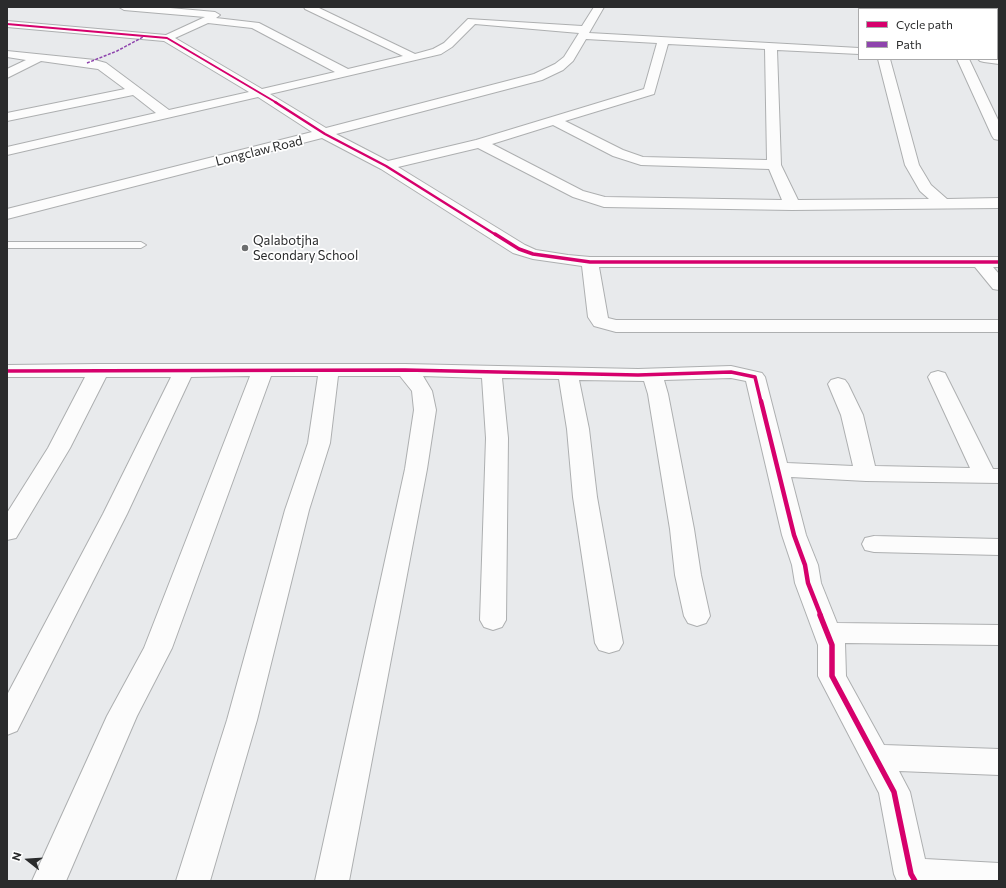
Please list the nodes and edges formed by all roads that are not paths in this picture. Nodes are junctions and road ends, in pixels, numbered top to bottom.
1 (124, 7) edge
2 (309, 7) edge
3 (599, 7) edge
4 (225, 10) dead end
5 (211, 18) junction
6 (7, 24) edge
7 (584, 33) junction
8 (167, 38) junction
9 (663, 41) junction
10 (771, 46) junction
11 (858, 52) edge
12 (7, 54) edge
13 (40, 57) junction
14 (415, 58) junction
15 (884, 60) edge
16 (963, 60) edge
17 (345, 72) junction
18 (7, 74) edge
19 (134, 91) junction
20 (260, 93) junction
21 (167, 115) junction
22 (7, 117) edge
23 (553, 120) junction
24 (325, 134) junction
25 (999, 136) edge
26 (480, 142) junction
27 (7, 152) edge
28 (774, 165) junction
29 (386, 166) junction
30 (943, 203) junction
31 (999, 203) edge
32 (792, 205) junction
33 (7, 214) edge
34 (141, 245) dead end
35 (7, 246) edge
36 (590, 262) junction
37 (980, 262) junction
38 (999, 262) edge
39 (999, 285) edge
40 (999, 326) edge
41 (99, 370) junction
42 (263, 370) junction
43 (329, 370) junction
44 (405, 370) junction
45 (7, 371) edge
46 (184, 371) junction
47 (492, 372) junction
48 (568, 373) junction
49 (653, 375) junction
50 (938, 378) dead end
51 (838, 384) dead end
52 (779, 468) junction
53 (866, 474) junction
54 (992, 476) edge
55 (7, 532) edge
56 (874, 544) dead end
57 (999, 547) edge
58 (697, 616) dead end
59 (493, 620) dead end
60 (827, 633) junction
61 (999, 635) edge
62 (609, 643) dead end
63 (7, 723) edge
64 (876, 757) junction
65 (999, 762) edge
66 (913, 877) edge
67 (999, 879) edge
68 (49, 881) edge
69 (193, 881) edge
70 (332, 881) edge

1 - 5 street
2 - 14 street
3 - 7 street, Longclaw Road
4 - 5 street
5 - 8 street
5 - 17 street
6 - 8 street
7 - 9 street
7 - 14 street
7 - 24 street, Longclaw Road
8 - 20 street
9 - 10 street
9 - 23 street
10 - 11 street
10 - 28 street
12 - 13 street
13 - 18 street
13 - 19 street
14 - 17 street
15 - 30 street
16 - 25 street
17 - 20 street
19 - 21 street
19 - 22 street
20 - 21 street
20 - 24 street
21 - 27 street
23 - 26 street
23 - 28 street
24 - 29 street
24 - 33 street, Longclaw Road
26 - 29 street
26 - 32 street
28 - 32 street
29 - 36 street
30 - 31 street
30 - 32 street
34 - 35 lane
36 - 37 street
36 - 40 street
37 - 38 street
37 - 39 street
41 - 45 street
41 - 46 street
41 - 55 street
42 - 43 street
42 - 46 street
42 - 68 street
43 - 44 street
43 - 69 street
44 - 47 street
44 - 70 street
46 - 63 street
47 - 48 street
47 - 59 street
48 - 49 street
48 - 62 street
49 - 52 street
49 - 58 street
50 - 54 street
51 - 53 street
52 - 53 street
52 - 60 street
53 - 54 street
56 - 57 street
60 - 61 street
60 - 64 street
64 - 65 street
64 - 66 street
66 - 67 street

